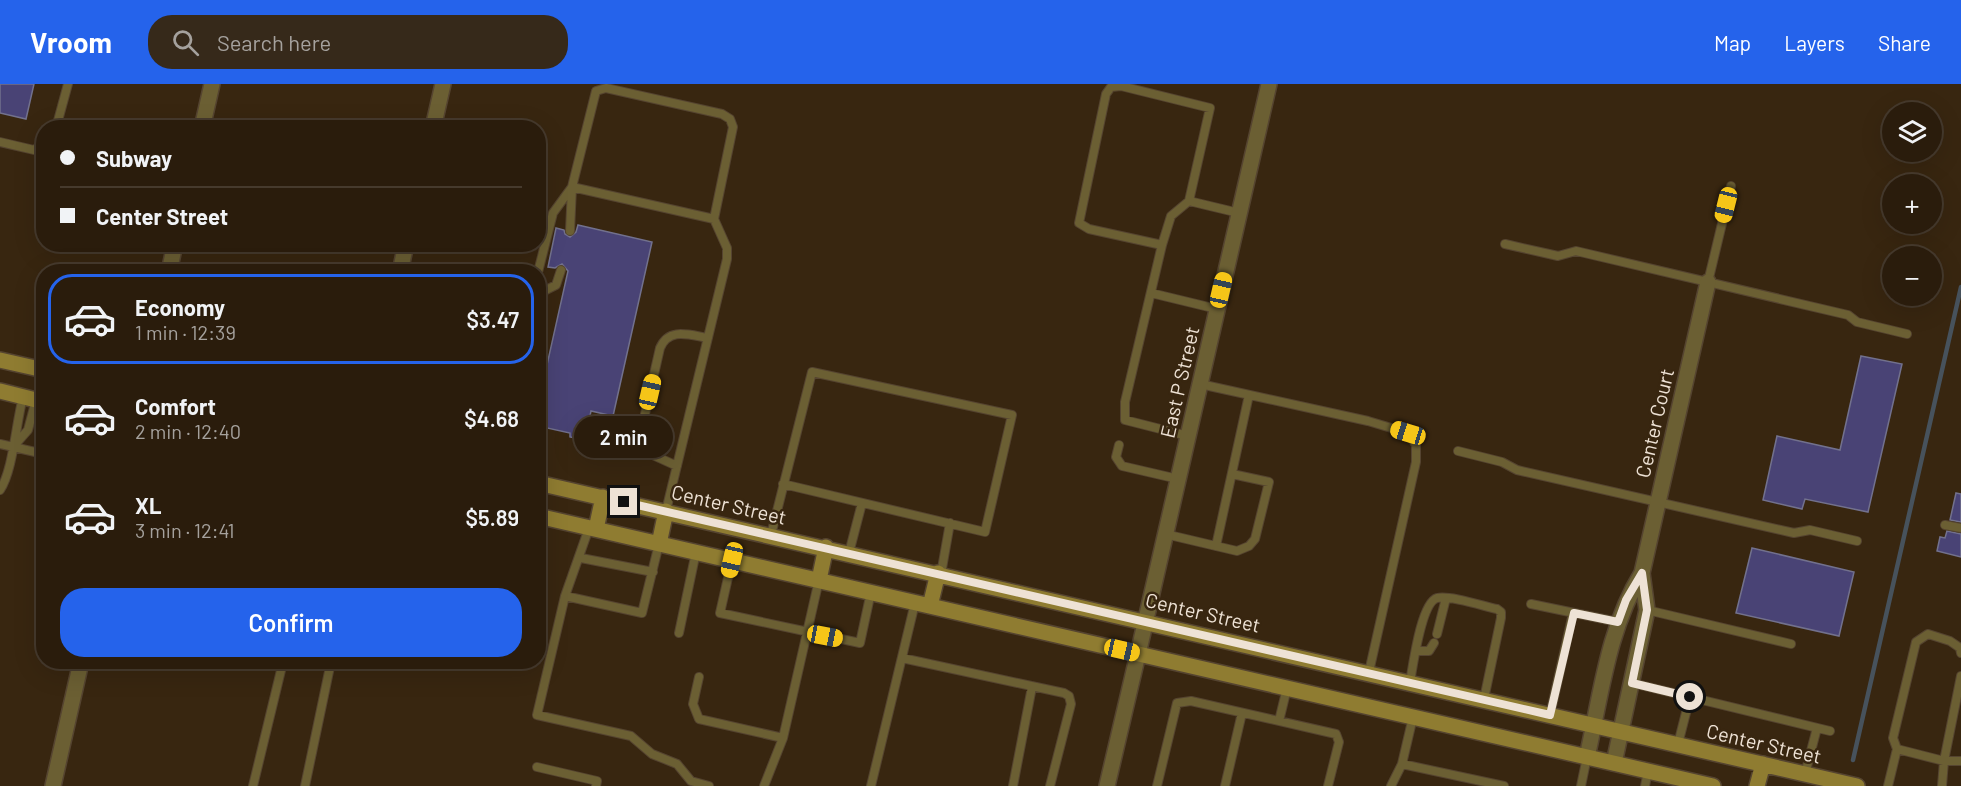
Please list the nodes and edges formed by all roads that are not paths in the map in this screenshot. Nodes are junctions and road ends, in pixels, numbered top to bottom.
1 (68, 84) edge
2 (212, 84) edge
3 (443, 84) edge
4 (1269, 84) edge
5 (58, 120) edge
6 (204, 120) edge
7 (435, 120) edge
8 (0, 142) edge
9 (36, 149) edge
10 (1731, 186) dead end
11 (572, 187) junction
12 (1189, 201) junction
13 (1239, 213) junction
14 (714, 219) junction
15 (570, 231) dead end
16 (546, 241) edge
17 (1162, 244) junction
18 (1505, 244) dead end
19 (561, 270) dead end
20 (1708, 282) junction
21 (546, 290) edge
22 (1151, 293) junction
23 (1217, 309) junction
24 (1907, 334) dead end
25 (708, 338) junction
26 (0, 360) edge
27 (36, 368) edge
28 (1200, 384) junction
29 (0, 392) edge
30 (1249, 395) junction
31 (34, 400) edge
32 (1188, 436) junction
33 (0, 444) edge
34 (1119, 445) dead end
35 (13, 447) junction
36 (1458, 451) dead end
37 (36, 452) edge
38 (677, 466) junction
39 (1232, 474) junction
40 (1178, 479) junction
41 (783, 484) junction
42 (546, 485) edge
43 (0, 490) edge
44 (603, 497) junction
45 (1658, 502) junction
46 (862, 503) junction
47 (666, 511) junction
48 (546, 518) edge
49 (950, 523) junction
50 (1946, 525) dead end
51 (592, 528) junction
52 (1961, 528) edge
53 (1165, 534) junction
54 (771, 535) junction
55 (1857, 540) dead end
56 (659, 544) junction
57 (1216, 546) junction
58 (826, 548) junction
59 (696, 552) junction
60 (849, 553) junction
61 (580, 558) junction
62 (732, 560) junction
63 (653, 572) junction
64 (1642, 573) junction
65 (939, 574) junction
66 (819, 580) junction
67 (871, 592) junction
68 (565, 596) junction
69 (1446, 598) junction
70 (922, 604) junction
71 (1531, 604) dead end
72 (1647, 610) junction
73 (1574, 613) junction
74 (1145, 621) junction
75 (1618, 622) junction
76 (807, 632) junction
77 (679, 633) dead end
78 (1791, 644) dead end
79 (1416, 651) junction
80 (1961, 653) edge
81 (1138, 654) junction
82 (1610, 655) junction
83 (902, 658) junction
84 (1637, 661) junction
85 (79, 669) edge
86 (281, 669) edge
87 (330, 669) edge
88 (1369, 672) junction
89 (1961, 676) edge
90 (699, 677) dead end
91 (1410, 682) junction
92 (1632, 683) junction
93 (1032, 687) junction
94 (1287, 688) junction
95 (1690, 697) junction
96 (1484, 699) junction
97 (1242, 713) junction
98 (1550, 715) junction
99 (1413, 717) junction
100 (1279, 721) junction
101 (1594, 725) junction
102 (1817, 728) junction
103 (1621, 731) junction
104 (1830, 731) dead end
105 (783, 738) junction
106 (1678, 744) junction
107 (1897, 749) junction
108 (1587, 757) junction
109 (1944, 761) junction
110 (1961, 761) edge
111 (1614, 763) junction
112 (1402, 764) junction
113 (1763, 764) junction
114 (537, 767) dead end
115 (1805, 774) junction
116 (1647, 779) edge
117 (1696, 784) edge
118 (1492, 785) edge
119 (53, 786) edge
120 (253, 786) edge
121 (305, 786) edge
122 (596, 786) edge
123 (709, 786) edge
124 (764, 786) edge
125 (871, 786) edge
126 (1013, 786) edge
127 (1050, 786) edge
128 (1107, 786) edge
129 (1157, 786) edge
130 (1225, 786) edge
131 (1328, 786) edge
132 (1391, 786) edge
133 (1504, 786) edge
134 (1581, 786) edge
135 (1713, 786) edge
136 (1757, 786) edge
137 (1857, 786) edge
138 (1888, 786) edge
139 (1942, 786) edge

1 - 5 lane
2 - 6 street
3 - 7 street
4 - 13 street, East P Street
8 - 9 lane
10 - 20 lane
11 - 14 lane
11 - 14 lane
11 - 15 lane
11 - 16 lane
12 - 13 lane
12 - 17 lane
12 - 17 lane
13 - 23 street, East P Street
14 - 25 lane
17 - 22 lane
18 - 20 lane
19 - 21 lane
20 - 24 lane
20 - 45 street, Center Court
22 - 23 lane
22 - 32 lane
23 - 28 street, East P Street
25 - 38 lane
25 - 38 lane
26 - 27 main road
28 - 30 lane
28 - 32 street, East P Street
29 - 31 main road
30 - 39 lane
30 - 88 lane
31 - 35 lane
31 - 35 lane
32 - 40 street, East P Street
33 - 35 lane
34 - 40 lane
35 - 37 lane
35 - 43 lane
36 - 45 lane
38 - 47 lane
39 - 57 lane
39 - 57 lane
40 - 53 street, East P Street
41 - 46 lane
41 - 49 lane
41 - 54 lane
42 - 44 main road, Center Street
44 - 47 main road, Center Street
44 - 51 main road
45 - 55 lane
45 - 64 street, Center Court
46 - 49 lane
46 - 60 lane
47 - 54 main road, Center Street
47 - 56 main road
48 - 51 main road
49 - 65 lane
50 - 52 lane
51 - 56 main road
51 - 61 lane
53 - 57 lane
53 - 74 street, East P Street
54 - 58 main road, Center Street
56 - 59 main road
56 - 63 lane
58 - 60 main road, Center Street
58 - 66 main road
59 - 62 main road
59 - 77 lane
60 - 65 main road, Center Street
61 - 63 lane
61 - 68 lane
62 - 66 main road
62 - 76 lane
63 - 68 lane
64 - 72 street, Center Court
64 - 75 street, Center Court
65 - 70 main road
65 - 74 main road, Center Street
66 - 67 main road
66 - 76 lane
67 - 70 main road
67 - 76 lane
68 - 123 lane
69 - 79 lane
69 - 79 lane
69 - 96 lane
70 - 81 main road
70 - 83 lane
71 - 73 lane
72 - 78 lane
72 - 84 street, Center Court
73 - 75 lane
73 - 98 lane
74 - 81 street, East P Street
74 - 88 main road, Center Street
75 - 82 street, Center Court
76 - 105 lane
79 - 91 lane
80 - 107 lane
81 - 94 main road
81 - 128 street, East P Street
82 - 84 street
82 - 101 street, Center Court
83 - 93 lane
83 - 125 lane
84 - 92 street, Center Court
85 - 119 street
86 - 120 lane
87 - 121 lane
88 - 91 main road, Center Street
89 - 109 lane
90 - 105 lane
91 - 96 main road, Center Street
92 - 95 lane
92 - 103 street, Center Court
93 - 126 lane
93 - 127 lane
94 - 99 main road
94 - 100 lane
95 - 102 lane
95 - 106 lane
96 - 98 main road, Center Street
97 - 100 lane
97 - 129 lane
97 - 130 lane
98 - 101 main road, Center Street
99 - 108 main road
99 - 112 lane
100 - 131 lane
101 - 103 main road, Center Street
101 - 108 street, Center Court
102 - 104 lane
102 - 115 lane
103 - 106 main road, Center Street
103 - 111 street, Center Court
105 - 124 lane
106 - 113 main road, Center Street
107 - 109 lane
107 - 138 lane
108 - 111 main road
108 - 134 lane
109 - 110 lane
109 - 139 lane
111 - 116 main road
112 - 118 lane
112 - 132 lane
113 - 115 main road, Center Street
113 - 136 main road
114 - 122 lane
115 - 137 main road, Center Street
116 - 117 main road
117 - 135 main road
118 - 133 lane

